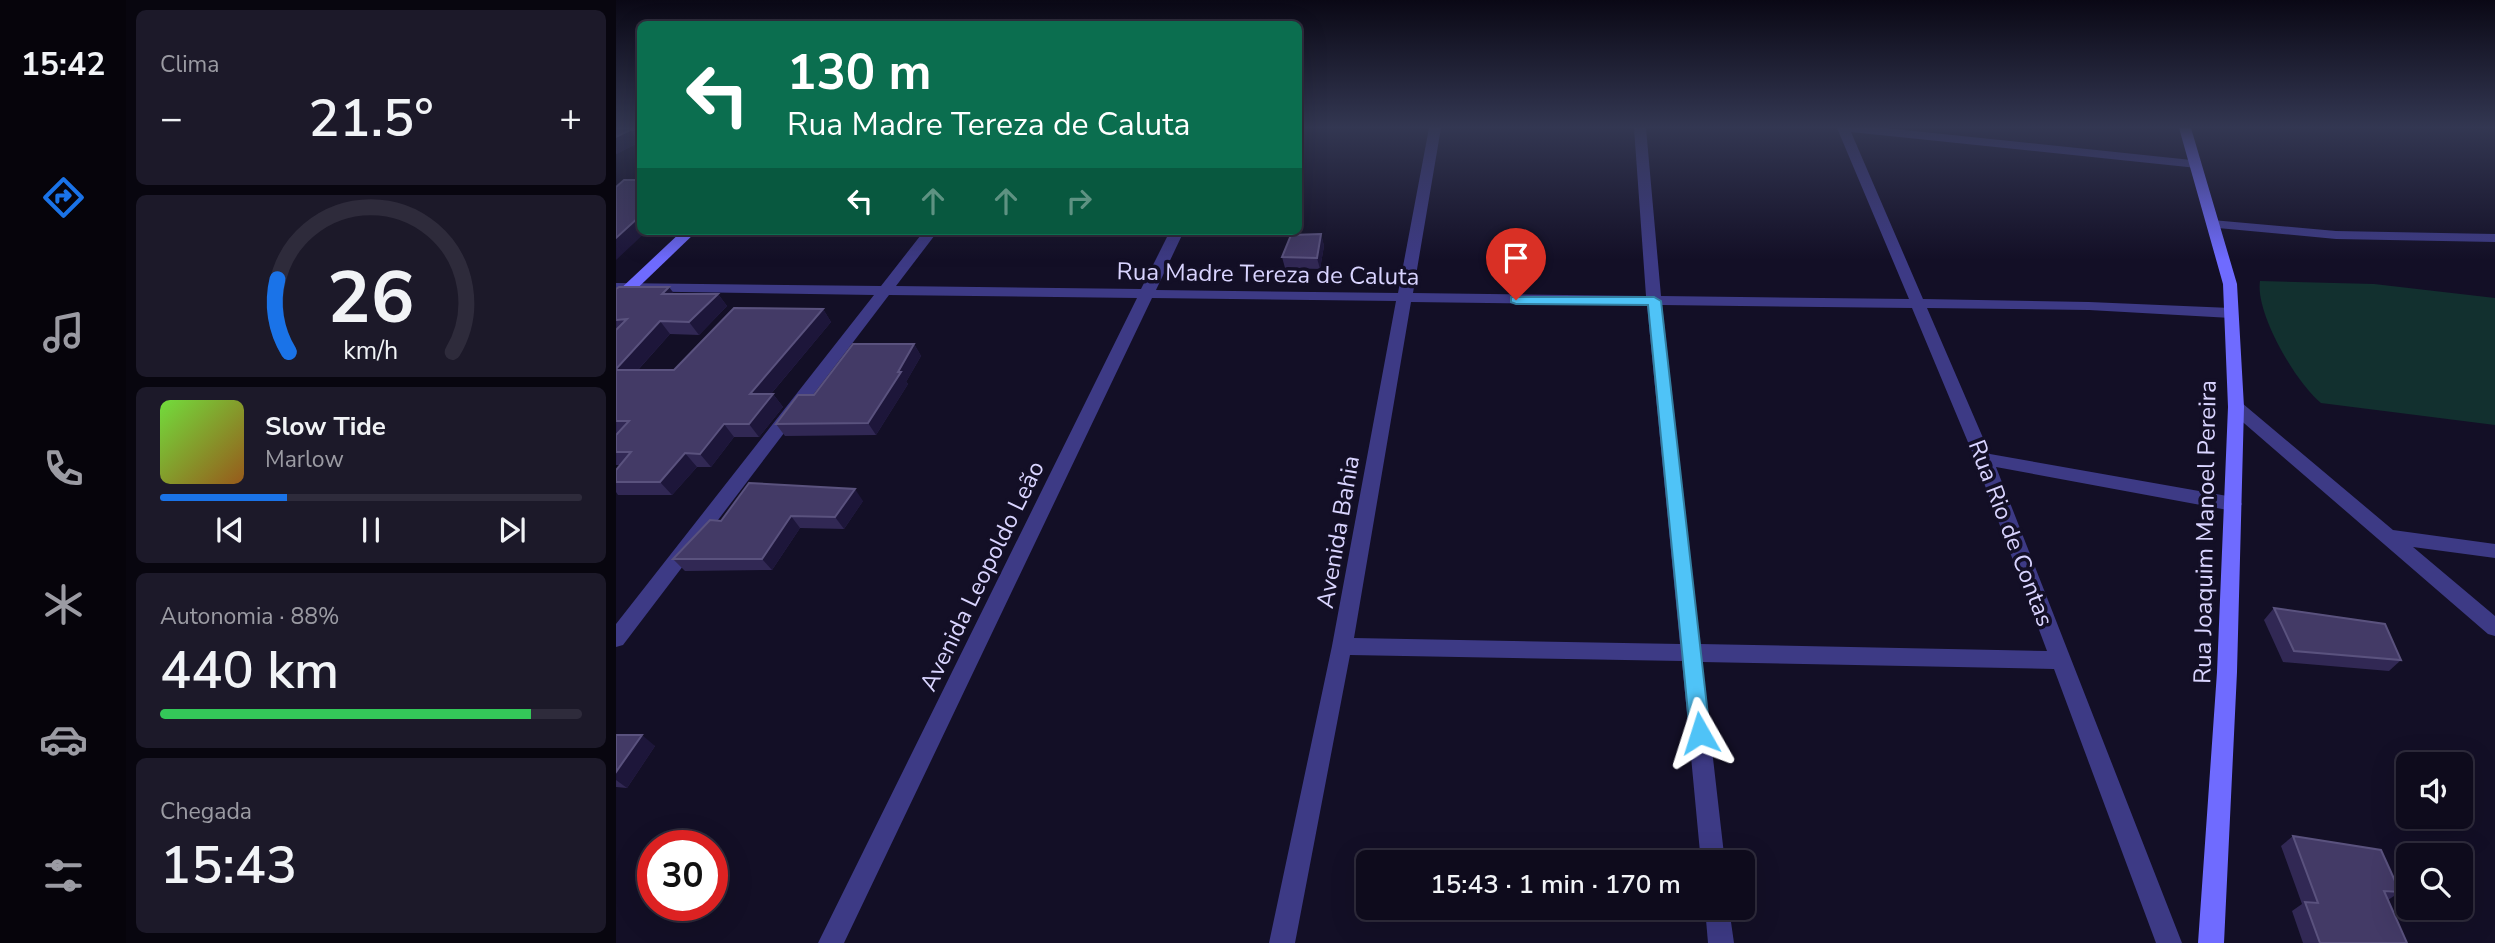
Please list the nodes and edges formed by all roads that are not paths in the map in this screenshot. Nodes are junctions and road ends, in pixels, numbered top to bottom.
1 (1427, 172) edge
2 (1644, 172) edge
3 (1864, 172) edge
4 (2199, 172) edge
5 (2212, 224) junction
6 (685, 235) edge
7 (928, 235) edge
8 (1175, 235) edge
9 (2495, 239) edge
10 (623, 287) edge
11 (885, 290) junction
12 (1146, 295) junction
13 (1405, 298) junction
14 (616, 301) edge
15 (1654, 301) junction
16 (1920, 303) junction
17 (2231, 313) junction
18 (2236, 407) junction
19 (1984, 459) junction
20 (2232, 504) junction
21 (2391, 537) junction
22 (2495, 551) edge
23 (2495, 628) edge
24 (616, 639) edge
25 (1342, 646) junction
26 (1692, 655) junction
27 (2059, 660) junction
28 (1712, 850) edge
29 (1718, 920) edge
30 (831, 943) edge
31 (1282, 943) edge
32 (1721, 943) edge
33 (2169, 943) edge
34 (2211, 943) edge

1 - 13 street, Avenida Bahia
2 - 15 street
3 - 16 street, Rua Rio de Contas
4 - 5 street, Rua Joaquim Manoel Pereira
5 - 9 street
5 - 17 street, Rua Joaquim Manoel Pereira
6 - 10 street
7 - 11 street
8 - 12 street, Avenida Leopoldo Leão
10 - 11 street, Rua Madre Tereza de Caluta
10 - 14 street
11 - 12 street, Rua Madre Tereza de Caluta
11 - 24 street
12 - 13 street, Rua Madre Tereza de Caluta
12 - 30 street, Avenida Leopoldo Leão
13 - 15 street, Rua Madre Tereza de Caluta
13 - 25 street, Avenida Bahia
15 - 16 street, Rua Madre Tereza de Caluta
15 - 26 street
16 - 17 street, Rua Madre Tereza de Caluta
16 - 19 street, Rua Rio de Contas
17 - 18 street, Rua Joaquim Manoel Pereira
18 - 20 street, Rua Joaquim Manoel Pereira
18 - 21 street
19 - 20 street
19 - 27 street, Rua Rio de Contas
20 - 34 street, Rua Joaquim Manoel Pereira
21 - 22 street
21 - 23 street
25 - 26 street
25 - 31 street, Avenida Bahia
26 - 27 street
26 - 28 street
27 - 33 street, Rua Rio de Contas
29 - 32 street

